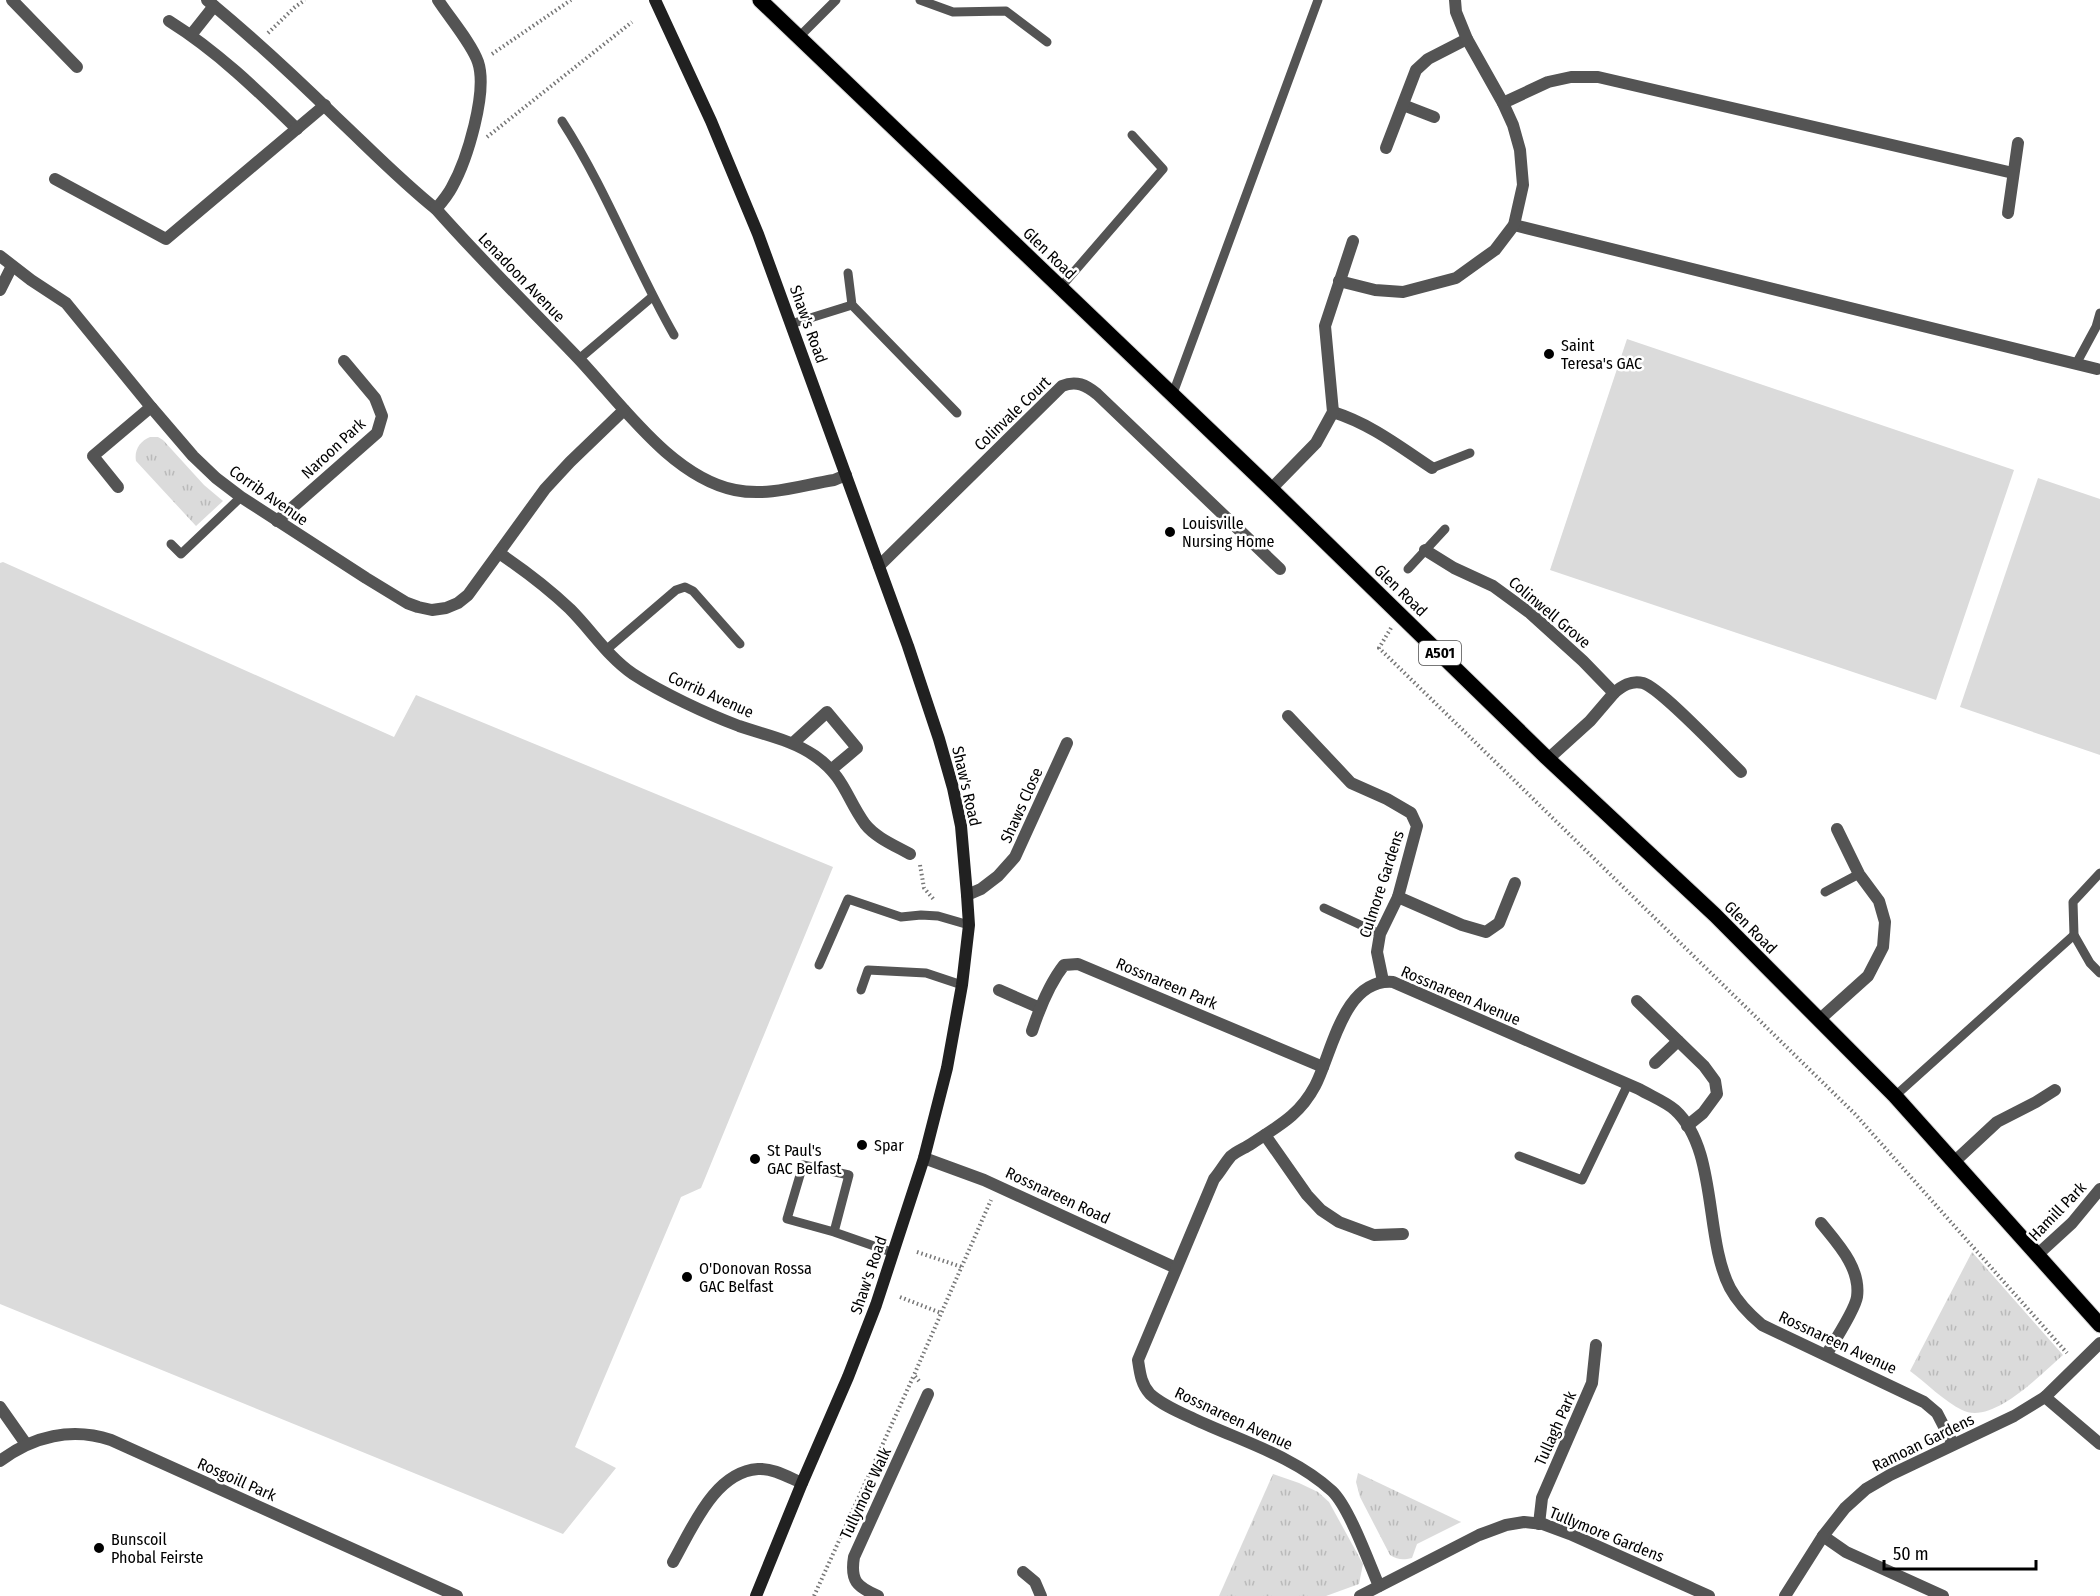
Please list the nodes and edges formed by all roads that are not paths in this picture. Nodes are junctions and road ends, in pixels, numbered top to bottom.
1 (12, 0) edge
2 (438, 0) edge
3 (655, 0) edge
4 (760, 0) edge
5 (836, 0) edge
6 (920, 0) edge
7 (1318, 0) edge
8 (1455, 0) edge
9 (211, 3) edge
10 (169, 21) dead end
11 (191, 35) junction
12 (799, 37) junction
13 (1467, 39) junction
14 (1047, 42) dead end
15 (77, 67) dead end
16 (1503, 103) junction
17 (325, 105) junction
18 (1403, 105) junction
19 (1434, 117) dead end
20 (562, 121) dead end
21 (297, 129) junction
22 (1132, 135) dead end
23 (2018, 143) dead end
24 (1386, 148) dead end
25 (2013, 173) junction
26 (55, 179) dead end
27 (436, 209) junction
28 (2008, 213) dead end
29 (1514, 225) junction
30 (1353, 241) dead end
31 (0, 256) edge
32 (12, 266) junction
33 (848, 273) dead end
34 (1340, 281) junction
35 (1060, 288) junction
36 (0, 290) edge
37 (652, 297) junction
38 (852, 305) junction
39 (2100, 313) edge
40 (791, 324) junction
41 (674, 335) dead end
42 (579, 359) junction
43 (344, 360) dead end
44 (2076, 364) junction
45 (2098, 369) edge
46 (1172, 396) junction
47 (151, 407) junction
48 (624, 410) junction
49 (1333, 412) junction
50 (957, 413) dead end
51 (1470, 453) dead end
52 (1432, 468) joint
53 (846, 475) junction
54 (118, 487) dead end
55 (1271, 489) junction
56 (241, 497) junction
57 (277, 521) junction
58 (1444, 529) dead end
59 (171, 544) dead end
60 (1425, 550) junction
61 (499, 553) junction
62 (879, 566) junction
63 (1280, 569) dead end
64 (1407, 569) dead end
65 (740, 644) dead end
66 (606, 650) junction
67 (1614, 693) junction
68 (1288, 716) dead end
69 (793, 743) junction
70 (1067, 743) dead end
71 (1548, 759) junction
72 (832, 770) junction
73 (1741, 772) dead end
74 (1837, 829) dead end
75 (910, 854) road end
76 (2100, 873) edge
77 (1859, 874) junction
78 (1515, 883) dead end
79 (1825, 892) dead end
80 (967, 895) junction
81 (1398, 897) junction
82 (1324, 908) dead end
83 (969, 925) junction
84 (1380, 934) junction
85 (2074, 935) junction
86 (819, 965) dead end
87 (2100, 973) edge
88 (1383, 981) junction
89 (962, 985) junction
90 (861, 990) dead end
91 (999, 990) dead end
92 (1637, 1001) dead end
93 (1040, 1008) junction
94 (1819, 1020) junction
95 (1032, 1030) dead end
96 (1678, 1041) junction
97 (1655, 1064) dead end
98 (1323, 1067) junction
99 (1628, 1084) junction
100 (2055, 1090) dead end
101 (1895, 1096) junction
102 (1687, 1126) junction
103 (1265, 1135) junction
104 (1519, 1156) dead end
105 (924, 1158) junction
106 (1954, 1162) junction
107 (2100, 1190) edge
108 (1821, 1223) dead end
109 (834, 1232) junction
110 (1402, 1234) dead end
111 (894, 1252) junction
112 (2037, 1255) junction
113 (1176, 1268) junction
114 (2100, 1325) edge
115 (2100, 1343) edge
116 (1596, 1345) dead end
117 (1826, 1355) junction
118 (928, 1394) road end
119 (2045, 1397) junction
120 (0, 1407) edge
121 (26, 1444) junction
122 (1953, 1444) junction
123 (2100, 1444) edge
124 (0, 1461) edge
125 (802, 1483) junction
126 (1539, 1524) junction
127 (1823, 1536) junction
128 (673, 1562) dead end
129 (1023, 1572) dead end
130 (1379, 1586) junction
131 (457, 1596) edge
132 (756, 1596) edge
133 (878, 1596) edge
134 (1041, 1596) edge
135 (1360, 1596) edge
136 (1709, 1596) edge
137 (1785, 1596) edge
138 (1943, 1596) edge

1 - 15 street
2 - 27 street
3 - 40 street, Shaw's Road
4 - 12 main road, Glen Road / A501
5 - 12 lane
6 - 14 lane
7 - 46 lane
8 - 13 street
9 - 11 street
9 - 17 street, Lenadoon Avenue
10 - 11 street
11 - 21 street
12 - 35 main road, Glen Road / A501
13 - 16 street
13 - 18 street
16 - 25 street
16 - 29 street
17 - 21 street
17 - 27 street, Lenadoon Avenue
18 - 19 street
18 - 24 street
20 - 37 lane
21 - 26 street
22 - 35 lane
23 - 25 street
25 - 28 street
27 - 42 street, Lenadoon Avenue
29 - 34 street
29 - 44 street
30 - 34 street
31 - 32 street, Corrib Avenue
32 - 36 street
32 - 47 street, Corrib Avenue
33 - 38 lane
34 - 49 street
35 - 46 main road, Glen Road / A501
37 - 41 lane
37 - 42 lane
38 - 40 lane
38 - 50 lane
39 - 44 lane
40 - 53 street, Shaw's Road
42 - 48 street, Lenadoon Avenue
43 - 57 street, Naroon Park
44 - 45 street
46 - 55 main road, Glen Road / A501
47 - 54 street
47 - 56 street, Corrib Avenue
48 - 53 street, Lenadoon Avenue
48 - 61 street, Corrib Avenue
49 - 52 street
49 - 55 street
51 - 52 lane
53 - 62 street, Shaw's Road
55 - 71 main road, Glen Road / A501
56 - 57 street, Corrib Avenue
56 - 59 lane
57 - 61 street, Corrib Avenue
58 - 60 lane
60 - 64 lane
60 - 67 street, Colinwell Grove
61 - 66 street, Corrib Avenue
62 - 63 street, Colinvale Court
62 - 80 street, Shaw's Road
65 - 66 lane
66 - 69 street, Corrib Avenue
67 - 71 street
67 - 73 street
68 - 81 street, Culmore Gardens
69 - 72 street, Corrib Avenue
69 - 72 street
70 - 80 street, Shaws Close
71 - 94 main road, Glen Road / A501
72 - 75 street, Corrib Avenue
74 - 77 street
76 - 85 lane
77 - 79 lane
77 - 94 street
78 - 81 street
80 - 83 street, Shaw's Road
81 - 84 street, Culmore Gardens
82 - 84 lane
83 - 86 lane
83 - 89 street, Shaw's Road
84 - 88 street, Culmore Gardens
85 - 87 lane
85 - 101 lane
88 - 98 street, Rossnareen Avenue
88 - 99 street, Rossnareen Avenue
89 - 90 lane
89 - 105 street, Shaw's Road
91 - 93 street
92 - 96 street
93 - 95 street, Rossnareen Park
93 - 98 street, Rossnareen Park
94 - 101 main road, Glen Road / A501
96 - 97 street
96 - 102 street
98 - 103 street, Rossnareen Avenue
99 - 102 street, Rossnareen Avenue
99 - 104 lane
100 - 106 street
101 - 106 main road, Glen Road / A501
102 - 117 street, Rossnareen Avenue
103 - 110 street
103 - 113 street, Rossnareen Avenue
105 - 111 street, Shaw's Road
105 - 113 street, Rossnareen Road
106 - 112 main road, Glen Road / A501
107 - 112 street, Hamill Park
108 - 117 street
109 - 109 lane
109 - 111 lane
111 - 125 street, Shaw's Road
112 - 114 main road, Glen Road / A501
113 - 130 street, Rossnareen Avenue
115 - 119 street, Ramoan Gardens
116 - 126 street, Tullagh Park
117 - 122 street, Rossnareen Avenue
118 - 133 street, Tullymore Walk
119 - 122 street, Ramoan Gardens
119 - 123 street
120 - 121 street
121 - 124 street, Rosgoill Park
121 - 131 street, Rosgoill Park
122 - 127 street, Ramoan Gardens
125 - 128 street
125 - 132 street, Shaw's Road
126 - 130 street, Tullymore Gardens
126 - 136 street, Tullymore Gardens
127 - 137 street, Ramoan Gardens
127 - 138 street
129 - 134 street
130 - 135 street, Tullymore Gardens

